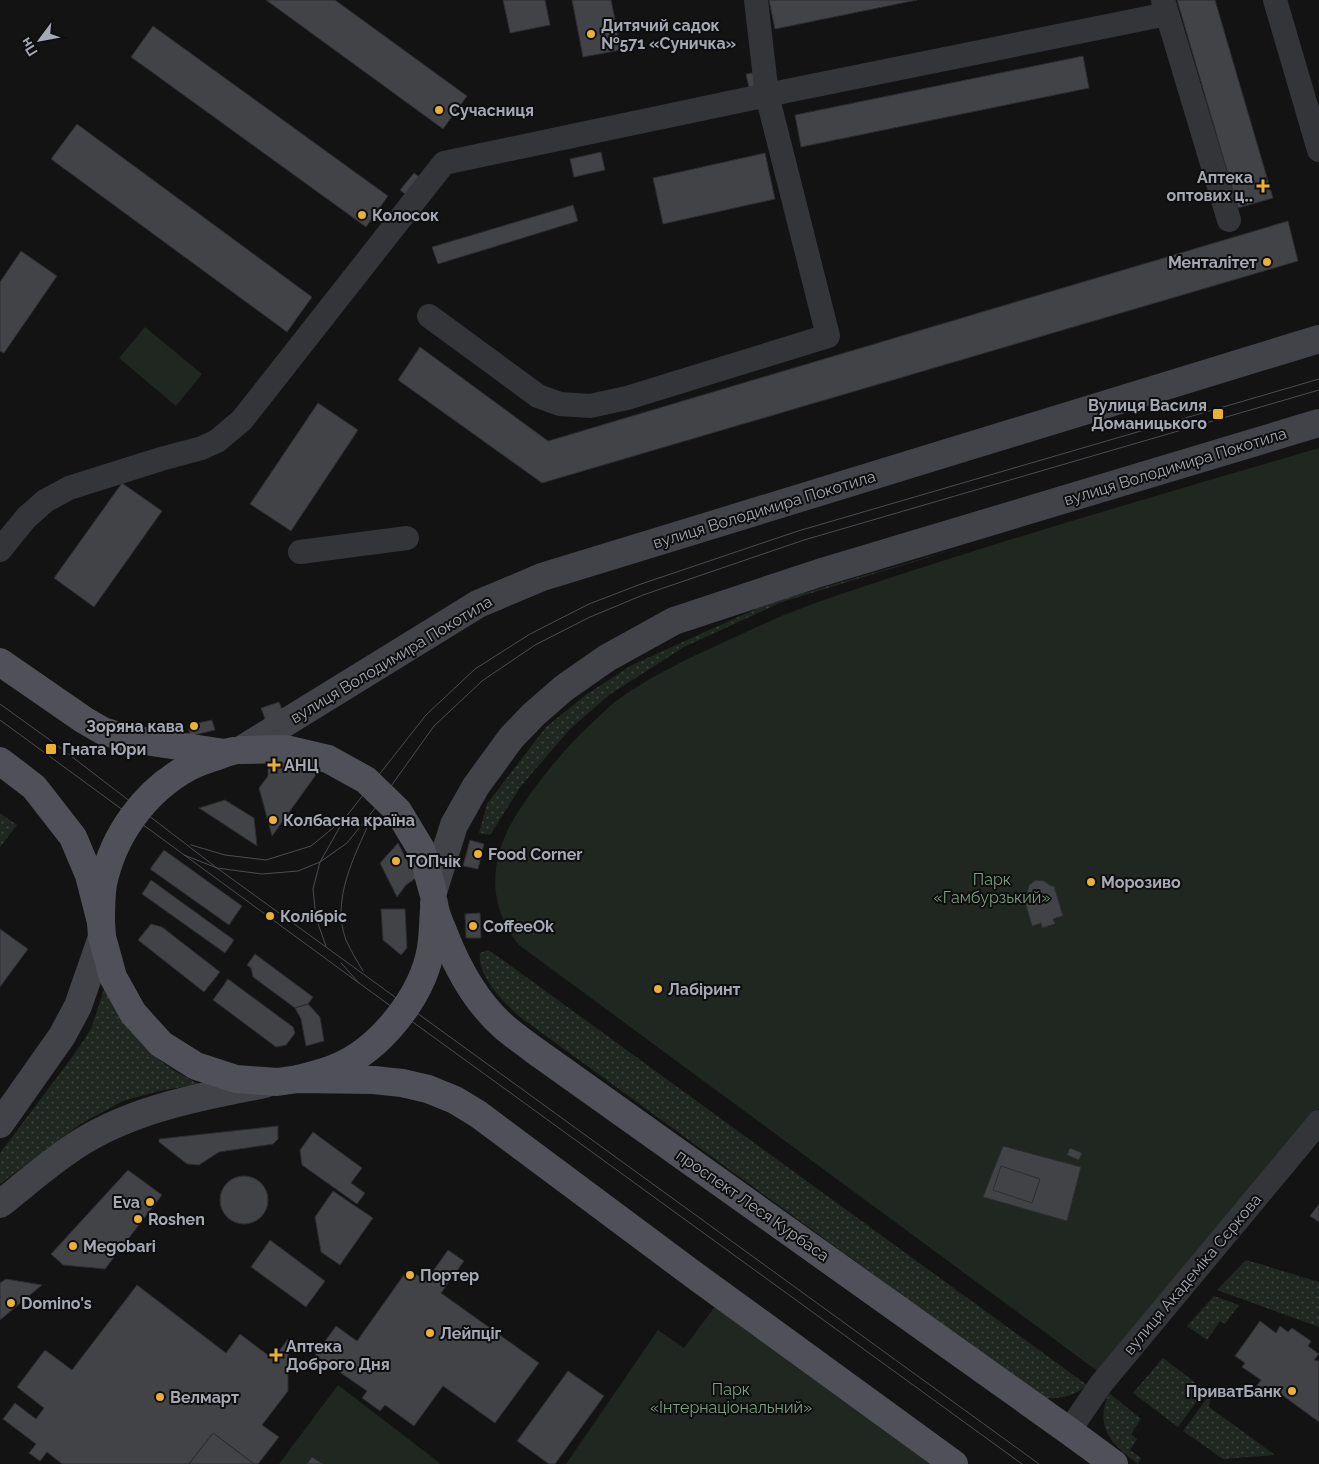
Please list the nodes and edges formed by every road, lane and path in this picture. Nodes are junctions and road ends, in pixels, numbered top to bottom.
1 (756, 0) edge
2 (1275, 0) edge
3 (1165, 7) edge
4 (767, 95) junction
5 (1319, 150) edge
6 (1229, 220) dead end
7 (429, 316) dead end
8 (1319, 338) edge
9 (1319, 423) edge
10 (408, 538) dead end
11 (0, 550) edge
12 (300, 552) dead end
13 (0, 662) edge
14 (233, 751) junction
15 (0, 761) edge
16 (434, 901) junction
17 (101, 930) junction
18 (288, 1080) junction
19 (1319, 1122) edge
20 (0, 1124) edge
21 (0, 1204) edge
22 (1069, 1430) junction
23 (954, 1464) edge
24 (1114, 1464) edge

1 - 4 street
2 - 5 street
3 - 4 street
3 - 6 street
4 - 7 street
4 - 11 street
8 - 14 street, вулиця Володимира Покотила
9 - 16 street, вулиця Володимира Покотила
10 - 12 street
13 - 14 main road
14 - 16 main road, bridge
14 - 17 main road, bridge
15 - 17 main road
16 - 18 main road, bridge
16 - 22 main road, проспект Леся Курбаса
17 - 18 main road
17 - 20 street
18 - 21 street
18 - 23 main road, bridge
19 - 22 street, вулиця Академіка Сєркова
22 - 24 main road, проспект Леся Курбаса

